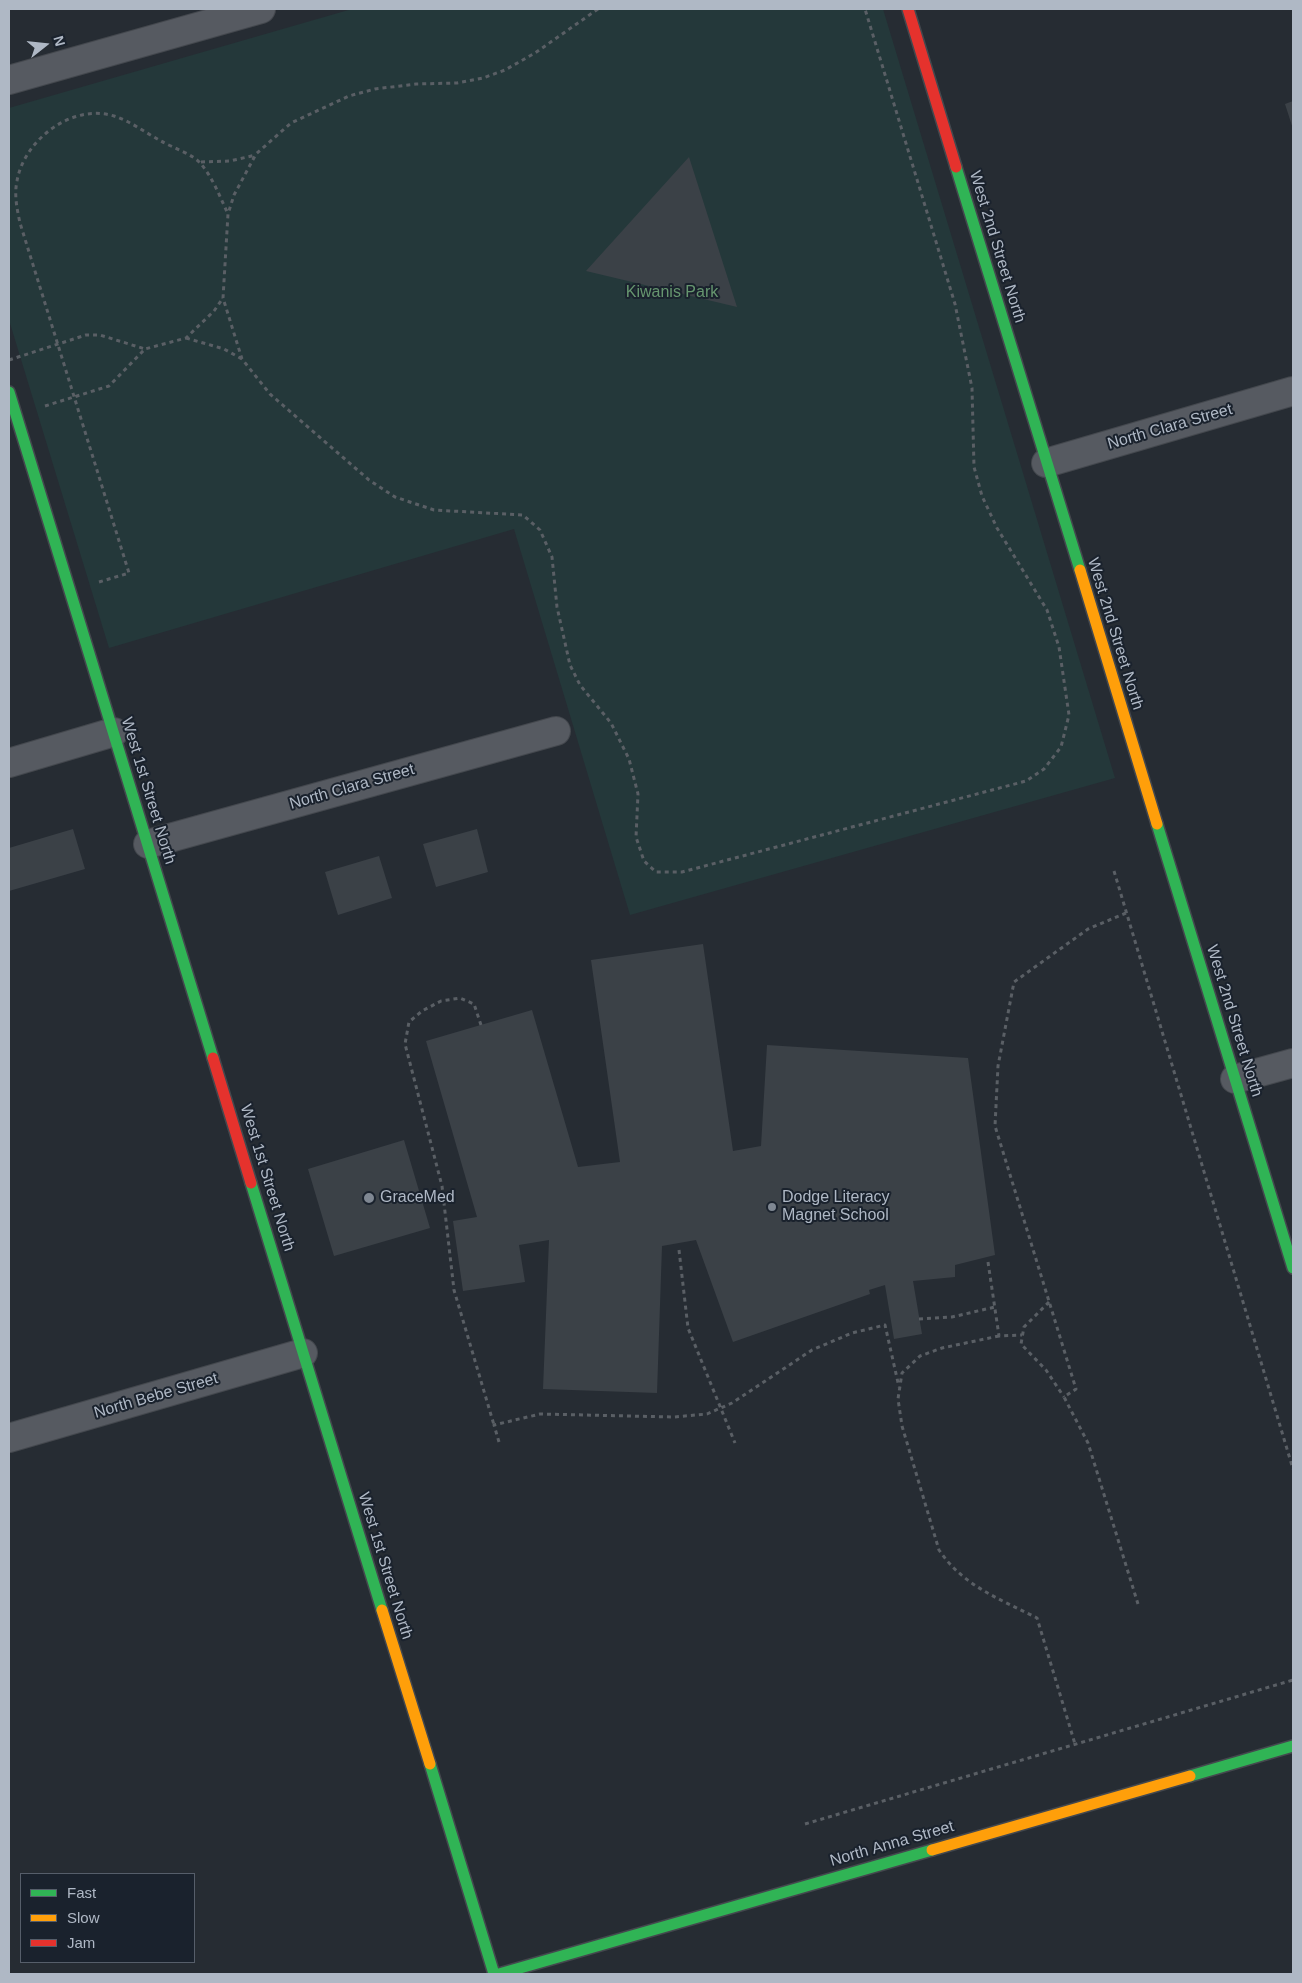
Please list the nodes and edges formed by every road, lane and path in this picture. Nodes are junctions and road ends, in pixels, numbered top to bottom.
1 (261, 9) edge
2 (598, 9) edge
3 (865, 9) edge
4 (908, 9) edge
5 (9, 80) edge
6 (256, 154) junction
7 (200, 162) junction
8 (228, 214) junction
9 (223, 298) junction
10 (186, 338) junction
11 (58, 345) junction
12 (145, 349) junction
13 (242, 359) junction
14 (9, 360) edge
15 (1293, 391) edge
16 (9, 392) edge
17 (74, 397) junction
18 (16, 415) junction
19 (1046, 463) junction
20 (70, 591) junction
21 (556, 730) dead end
22 (114, 732) junction
23 (9, 763) edge
24 (148, 844) junction
25 (1114, 871) dead end
26 (1126, 913) junction
27 (481, 1025) dead end
28 (1293, 1063) edge
29 (1235, 1079) junction
30 (679, 1250) dead end
31 (988, 1262) dead end
32 (1293, 1268) edge
33 (1049, 1301) junction
34 (995, 1307) junction
35 (919, 1319) dead end
36 (1022, 1335) junction
37 (999, 1336) junction
38 (303, 1353) junction
39 (900, 1390) junction
40 (1064, 1397) junction
41 (720, 1408) junction
42 (494, 1425) junction
43 (9, 1438) edge
44 (499, 1442) dead end
45 (735, 1443) dead end
46 (1293, 1469) edge
47 (1138, 1604) dead end
48 (1293, 1680) edge
49 (1074, 1744) junction
50 (1293, 1746) edge
51 (805, 1824) dead end
52 (494, 1974) edge
53 (499, 1974) edge

1 - 5 street
2 - 6 path
3 - 13 path
4 - 19 street, West 2nd Street North
6 - 7 path
6 - 8 path
7 - 8 path
7 - 11 path
8 - 9 path
9 - 10 path
9 - 13 path
10 - 12 path
10 - 13 path
11 - 12 path
11 - 14 path
11 - 17 path
12 - 17 path
15 - 19 street, North Clara Street
16 - 18 street, West 1st Street North
17 - 18 path
17 - 20 path
18 - 20 street, West 1st Street North
19 - 29 street, West 2nd Street North
20 - 22 street, West 1st Street North
21 - 24 street, North Clara Street
22 - 23 street
22 - 24 street, West 1st Street North
24 - 38 street, West 1st Street North
25 - 26 path
26 - 33 path
26 - 46 path
27 - 42 path
28 - 29 street
29 - 32 street, West 2nd Street North
30 - 41 path
31 - 34 path
33 - 36 path
33 - 40 path
34 - 35 path
34 - 37 path
36 - 37 path
36 - 40 path
37 - 39 path
38 - 43 street, North Bebe Street
38 - 52 street, West 1st Street North
39 - 41 path
39 - 49 path
40 - 47 path
41 - 42 path
41 - 45 path
42 - 44 path
48 - 49 path
49 - 51 path
50 - 53 street, North Anna Street

